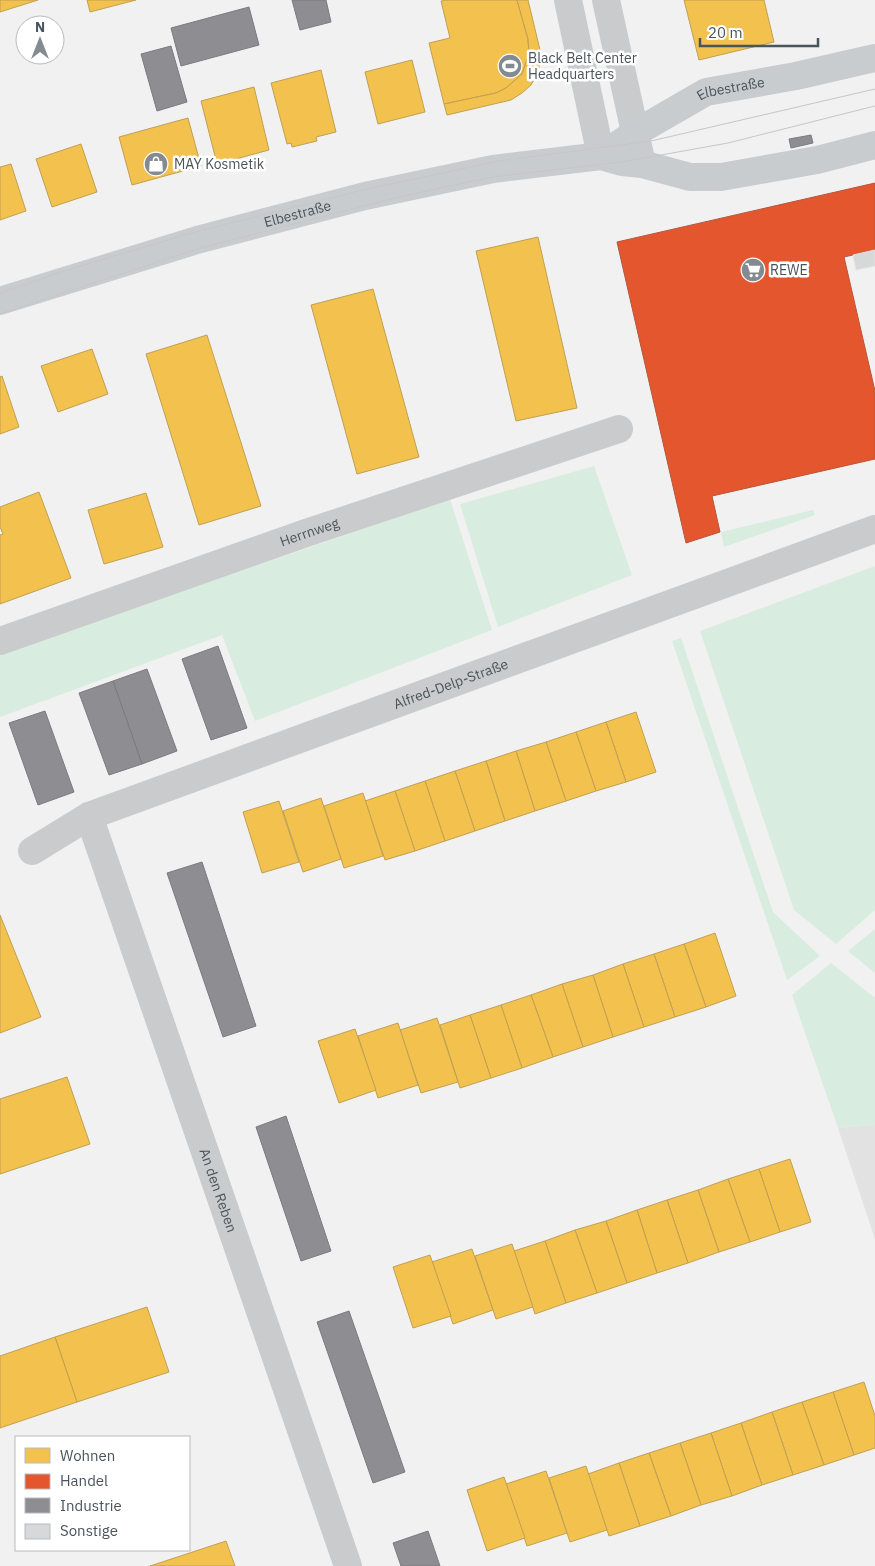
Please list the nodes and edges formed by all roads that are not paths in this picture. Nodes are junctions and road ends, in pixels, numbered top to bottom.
1 (568, 0) edge
2 (606, 0) edge
3 (875, 58) edge
4 (635, 133) junction
5 (875, 145) edge
6 (601, 156) junction
7 (642, 164) junction
8 (0, 301) edge
9 (619, 429) dead end
10 (875, 529) edge
11 (0, 641) edge
12 (89, 816) junction
13 (32, 851) dead end
14 (348, 1566) edge

1 - 6 street
2 - 4 street
3 - 4 main road, Elbestraße
4 - 6 main road, Elbestraße
4 - 7 street
5 - 7 main road, Elbestraße
6 - 7 main road, Elbestraße
6 - 8 main road, Elbestraße
9 - 11 street, Herrnweg
10 - 12 street, Alfred-Delp-Straße
12 - 13 street, Alfred-Delp-Straße
12 - 14 street, An den Reben

